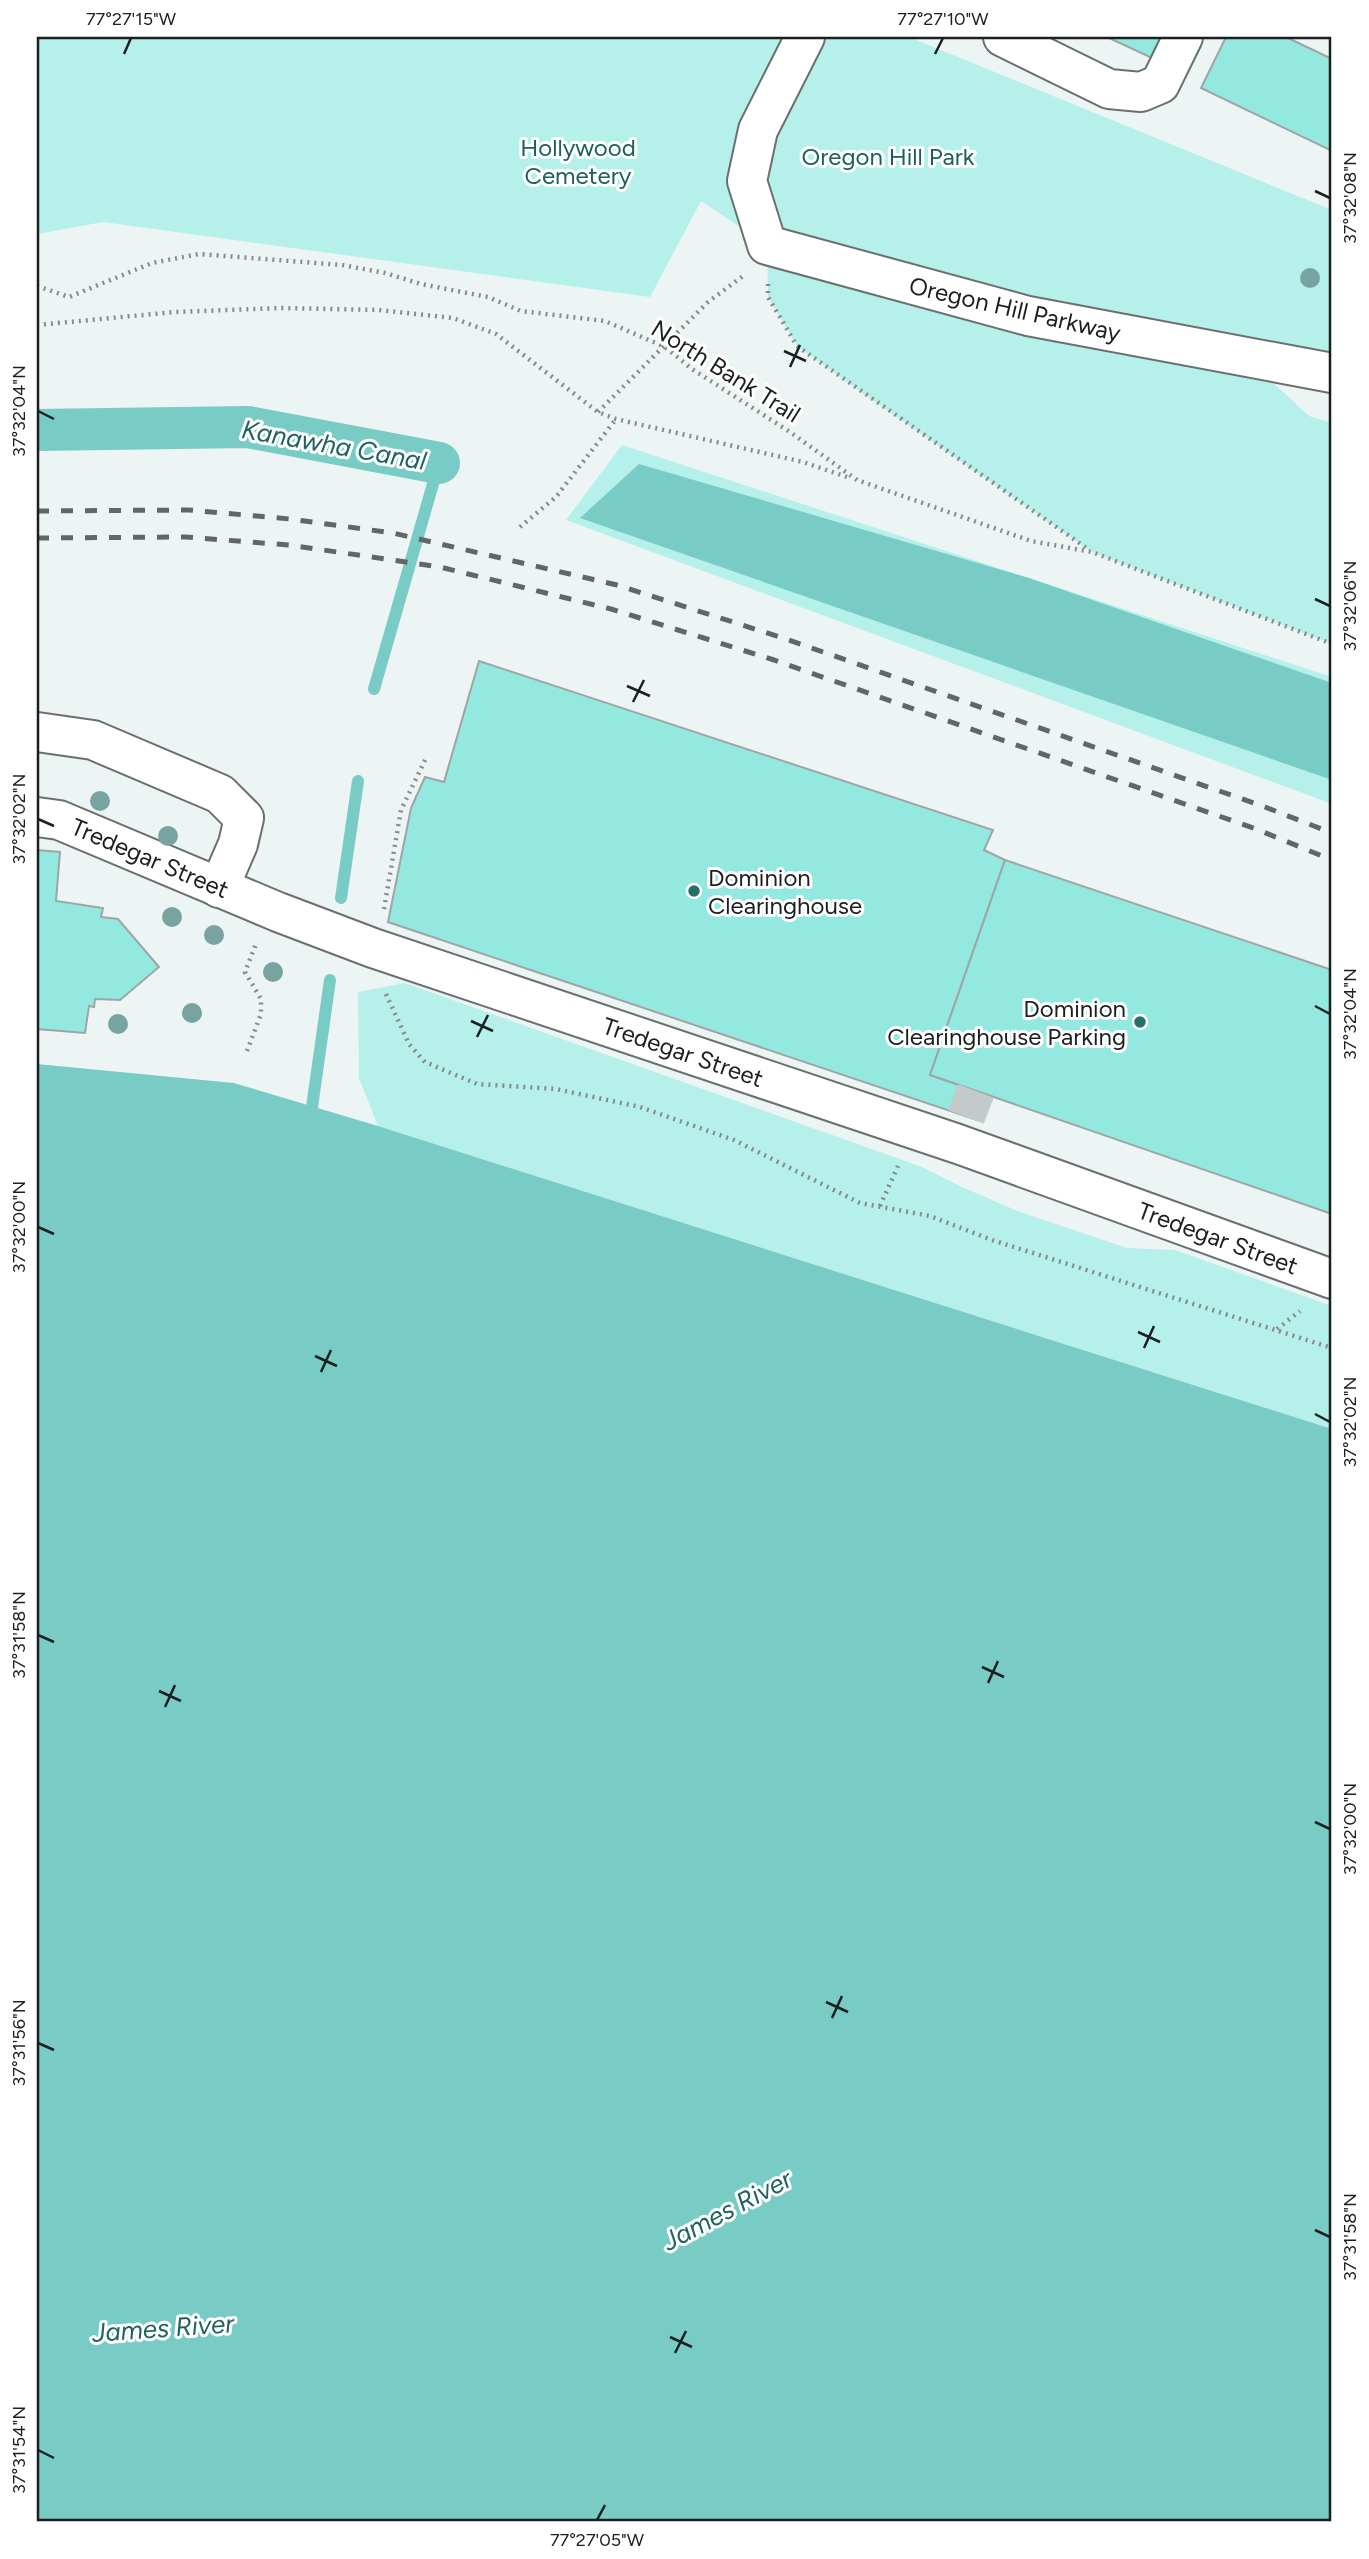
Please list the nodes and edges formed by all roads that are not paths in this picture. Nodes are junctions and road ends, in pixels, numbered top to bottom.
1 (805, 37) edge
2 (1003, 37) edge
3 (1183, 37) edge
4 (1332, 373) edge
5 (37, 732) edge
6 (37, 817) edge
7 (219, 888) junction
8 (1332, 1279) edge

1 - 4 street, Oregon Hill Parkway
2 - 3 street
5 - 7 street
6 - 7 street, Tredegar Street
7 - 8 street, Tredegar Street

